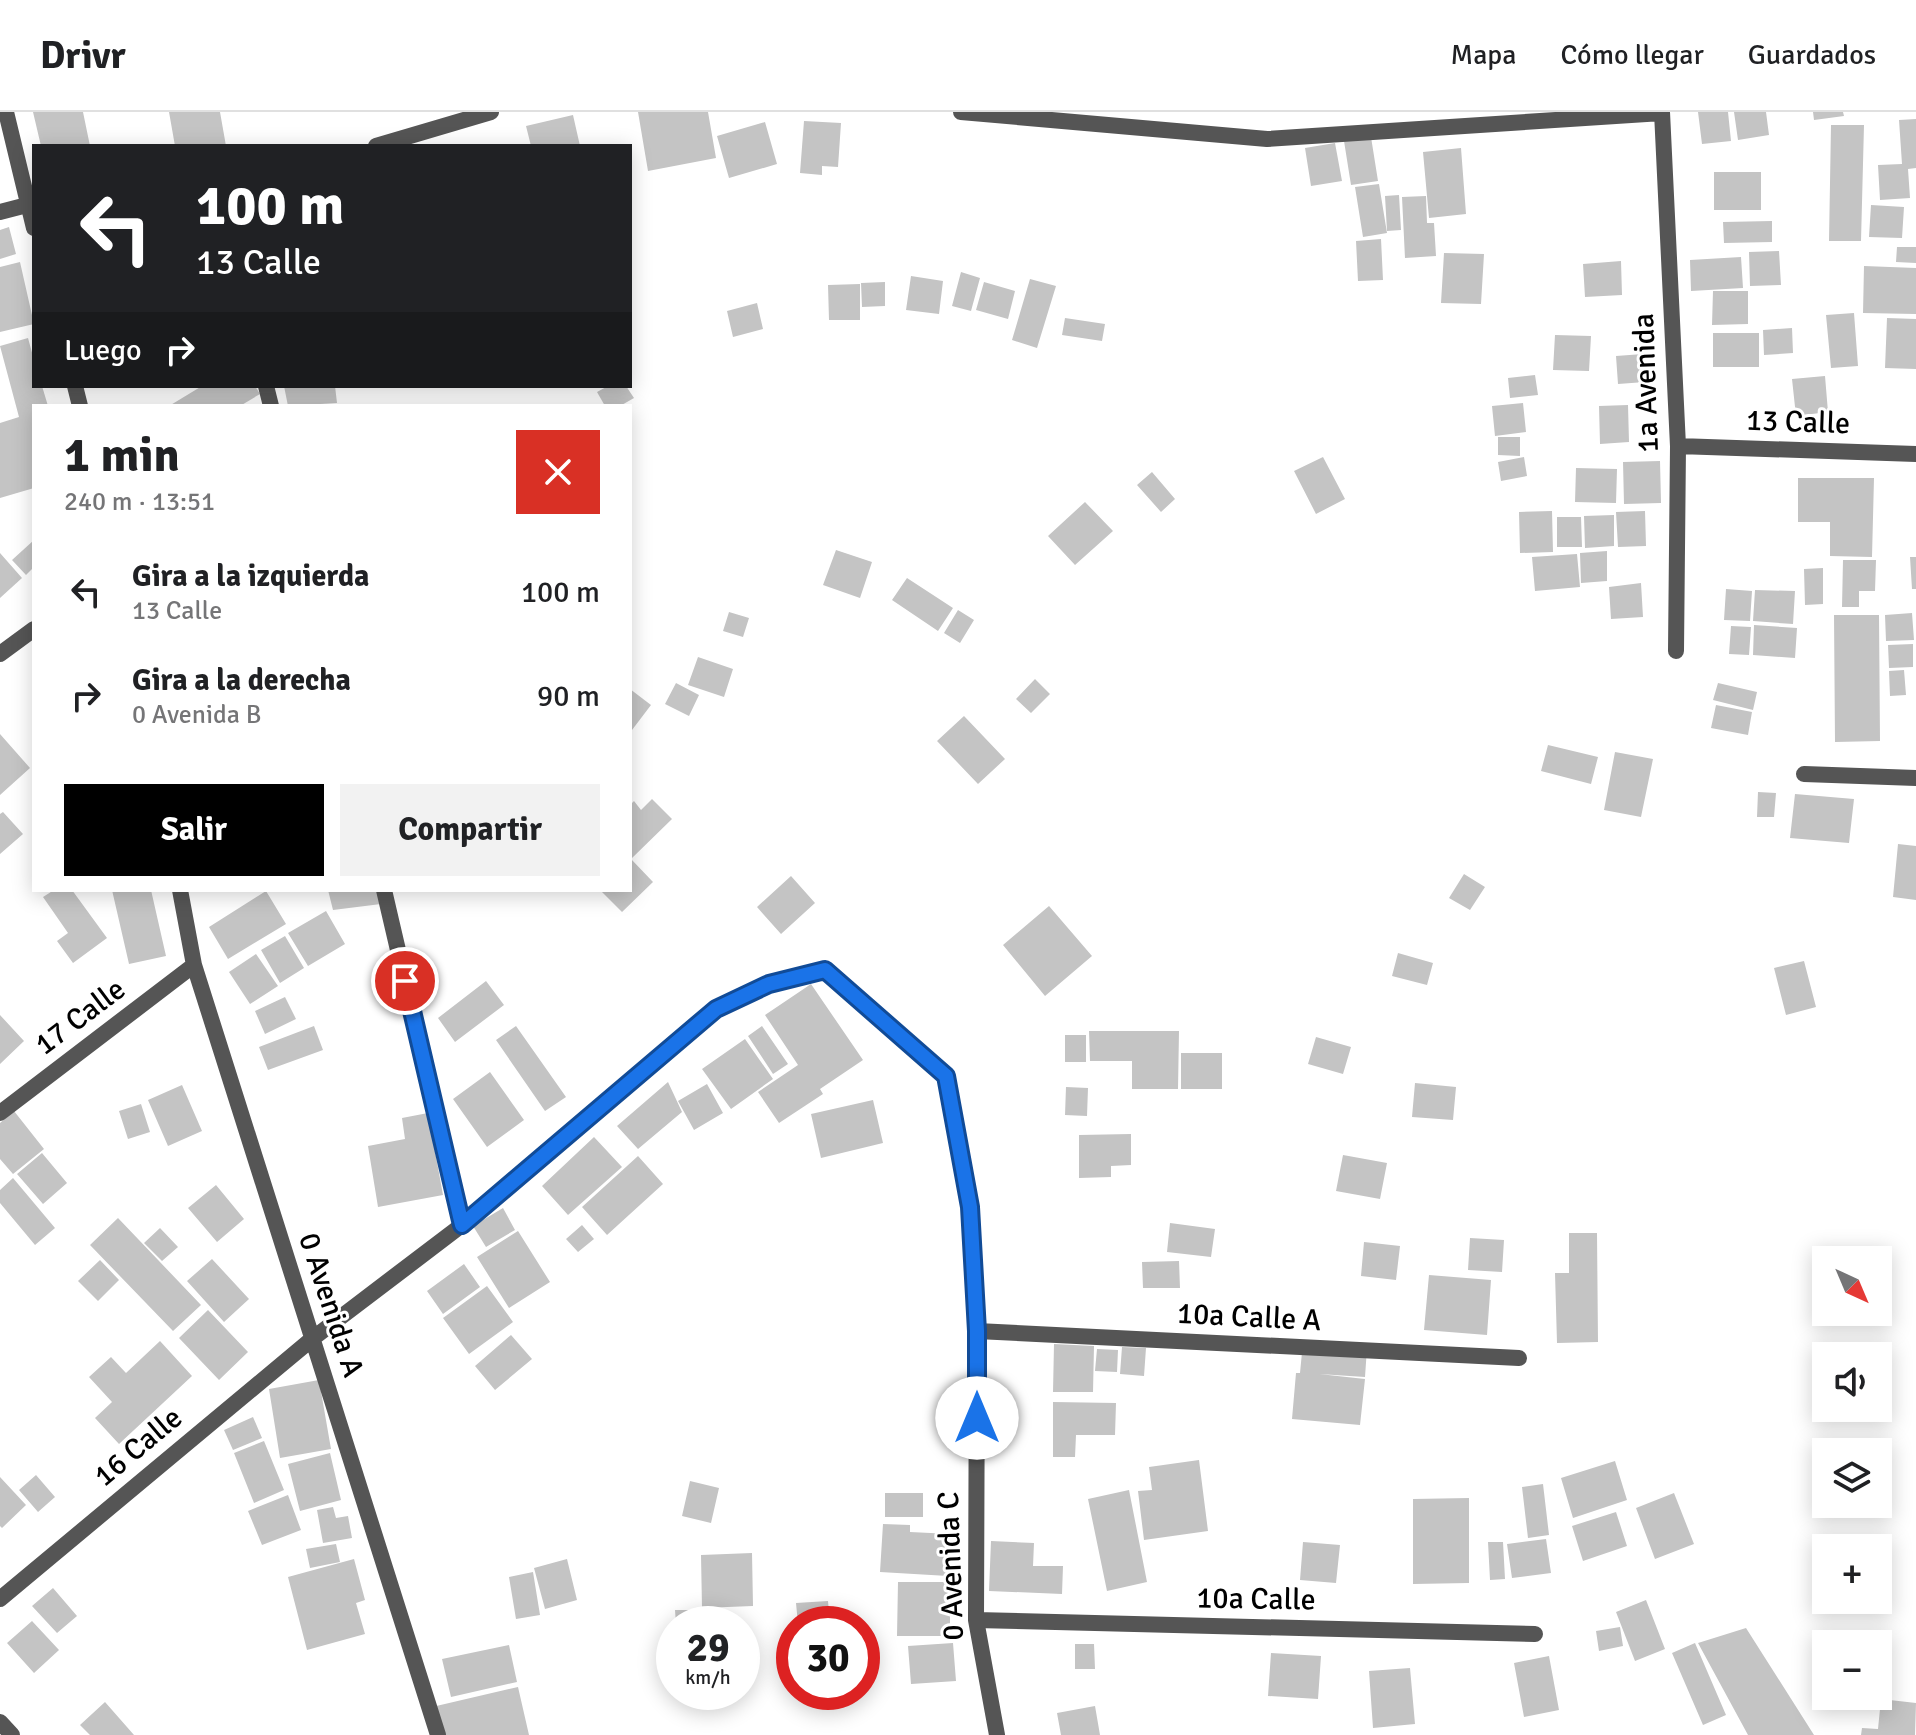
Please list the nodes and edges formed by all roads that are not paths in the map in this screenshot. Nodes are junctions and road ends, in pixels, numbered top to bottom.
1 (6, 112) edge
2 (491, 112) edge
3 (961, 112) edge
4 (1662, 113) edge
5 (383, 144) edge
6 (27, 205) junction
7 (0, 212) edge
8 (32, 221) edge
9 (1678, 446) junction
10 (1916, 454) edge
11 (32, 630) edge
12 (1676, 651) dead end
13 (0, 654) edge
14 (1804, 774) dead end
15 (1916, 778) edge
16 (180, 892) edge
17 (384, 892) edge
18 (194, 965) junction
19 (0, 1113) edge
20 (462, 1225) junction
21 (977, 1331) junction
22 (312, 1339) junction
23 (1519, 1358) dead end
24 (0, 1599) edge
25 (976, 1620) junction
26 (1535, 1634) dead end
27 (0, 1722) edge
28 (12, 1735) edge
29 (438, 1735) edge
30 (997, 1735) edge

1 - 6 street
2 - 5 street
3 - 4 street
4 - 9 street, 1a Avenida
6 - 7 street
6 - 8 street
9 - 10 street, 13 Calle
9 - 12 street, 1a Avenida
11 - 13 street
14 - 15 street
16 - 18 street, 0 Avenida A
17 - 20 street
18 - 19 street, 17 Calle
18 - 22 street, 0 Avenida A
20 - 21 street, 0 Avenida C
20 - 22 street
21 - 23 street, 10a Calle A
21 - 25 street, 0 Avenida C
22 - 24 street, 16 Calle
22 - 29 street, 0 Avenida A
25 - 26 street, 10a Calle
25 - 30 street, 0 Avenida C
27 - 28 street

